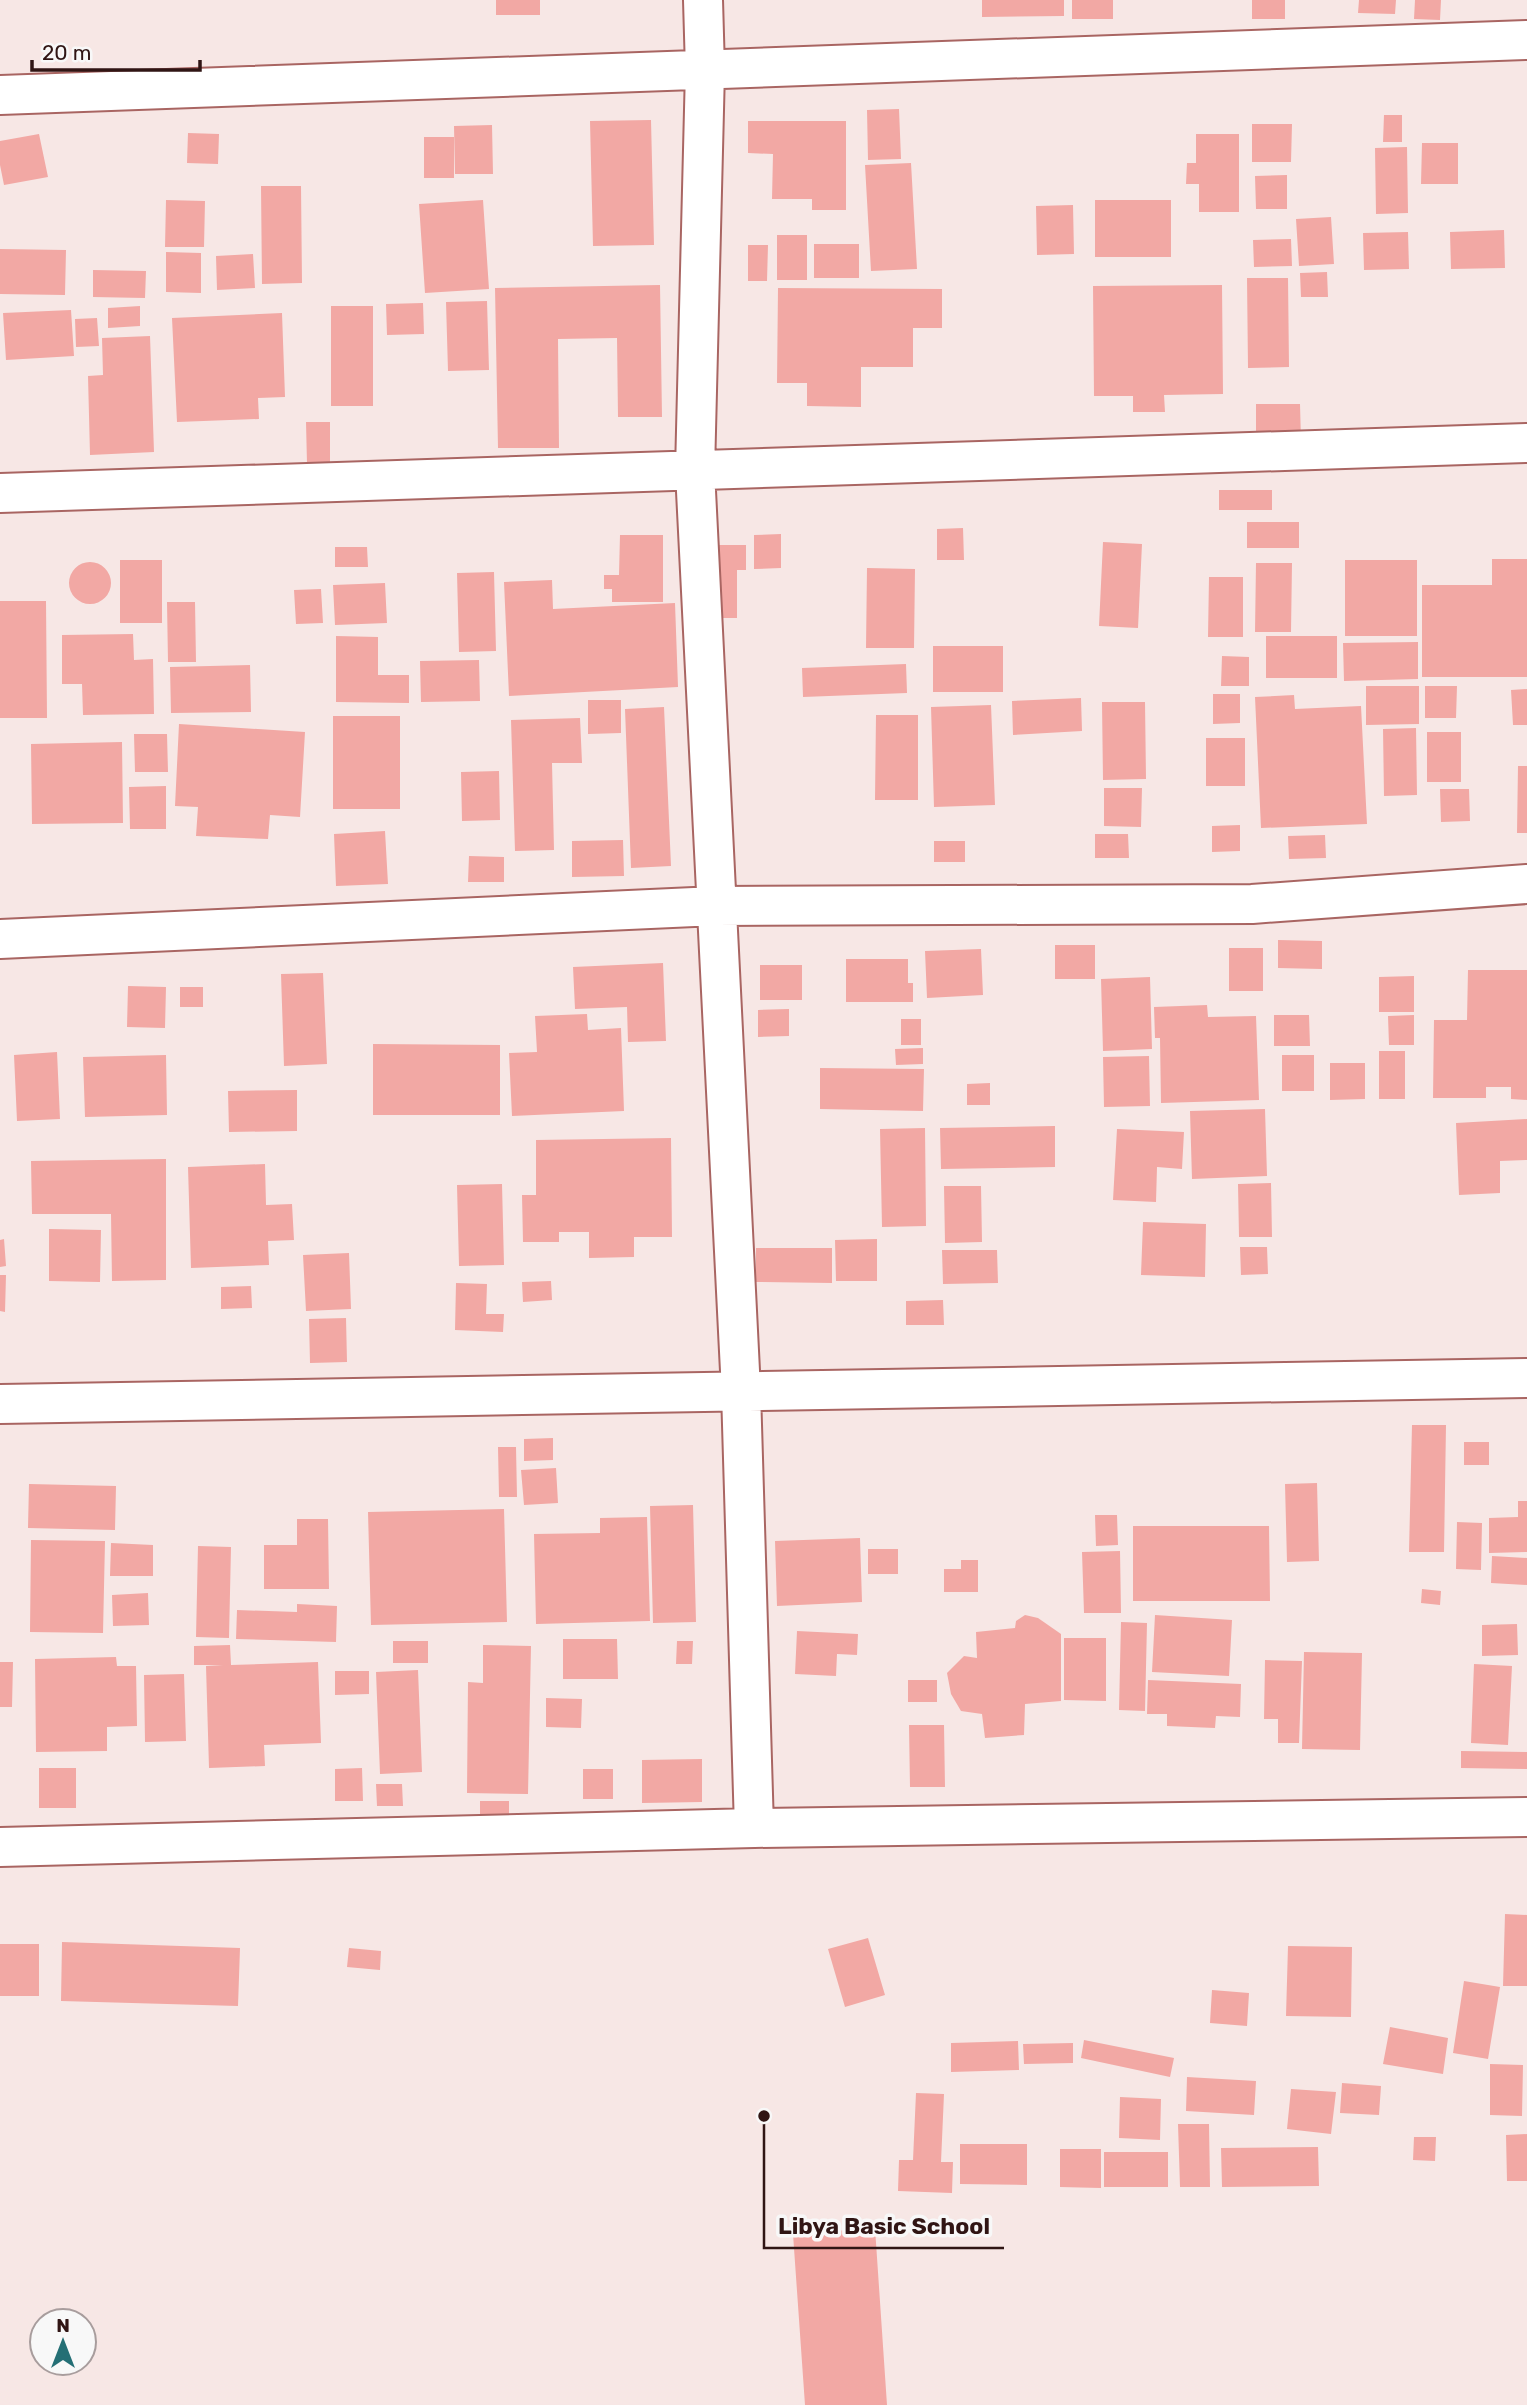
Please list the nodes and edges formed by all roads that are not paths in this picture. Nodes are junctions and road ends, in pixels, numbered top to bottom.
1 (703, 0) edge
2 (1527, 40) edge
3 (705, 70) junction
4 (0, 95) edge
5 (1527, 443) edge
6 (695, 471) junction
7 (0, 493) edge
8 (1527, 884) edge
9 (716, 906) junction
10 (0, 939) edge
11 (1527, 1378) edge
12 (741, 1391) junction
13 (0, 1404) edge
14 (1527, 1818) edge
15 (754, 1828) junction
16 (0, 1847) edge

1 - 3 street
2 - 3 street
3 - 4 street
3 - 6 street
5 - 6 street
6 - 7 street
6 - 9 street
8 - 9 street
9 - 10 street
9 - 12 street
11 - 12 street
12 - 13 street
12 - 15 street
14 - 15 street
15 - 16 street

